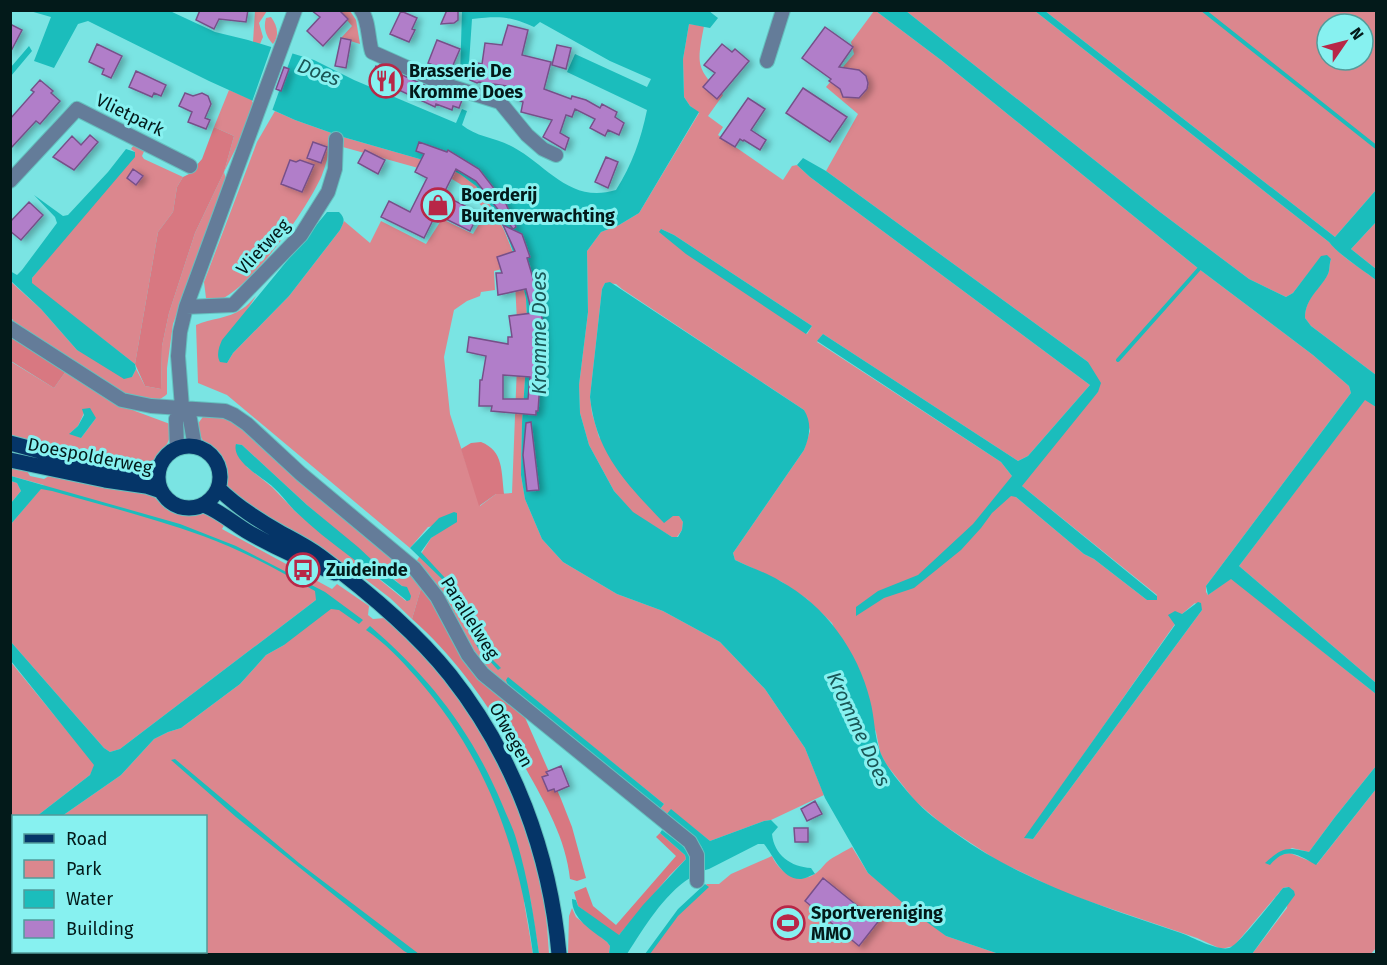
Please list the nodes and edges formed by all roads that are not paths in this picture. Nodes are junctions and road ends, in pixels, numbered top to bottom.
1 (295, 10) edge
2 (361, 10) edge
3 (783, 10) edge
4 (767, 61) dead end
5 (336, 140) dead end
6 (556, 155) dead end
7 (190, 165) dead end
8 (10, 181) edge
9 (186, 307) junction
10 (10, 328) edge
11 (182, 407) junction
12 (10, 443) edge
13 (195, 447) junction
14 (177, 448) junction
15 (10, 459) edge
16 (160, 466) junction
17 (218, 488) junction
18 (161, 491) junction
19 (204, 505) junction
20 (349, 579) junction
21 (697, 878) dead end
22 (559, 954) edge

1 - 9 street
2 - 6 street
3 - 4 street
5 - 9 street, Vlietweg
7 - 8 street, Vlietpark
9 - 11 street
10 - 11 street
11 - 13 street
11 - 14 street
11 - 21 street, Parallelweg
12 - 16 main road, Doespolderweg
13 - 14 main road
13 - 17 main road
14 - 16 main road
15 - 18 main road, Doespolderweg
16 - 18 main road
17 - 19 main road
17 - 20 main road, Ofwegen
18 - 19 main road
19 - 20 main road, Ofwegen
20 - 22 main road, Ofwegen

